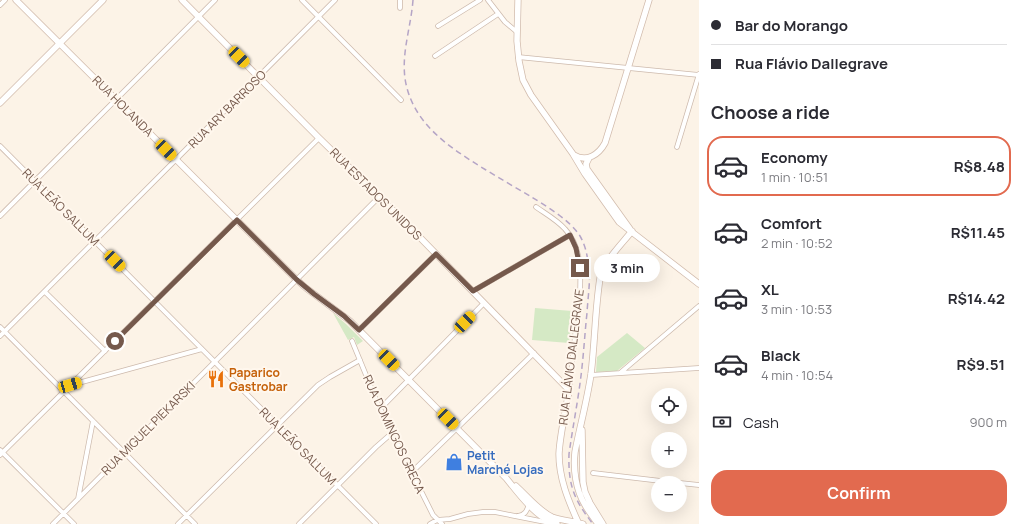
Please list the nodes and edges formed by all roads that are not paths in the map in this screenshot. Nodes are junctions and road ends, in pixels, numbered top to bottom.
1 (5, 0) edge
2 (16, 0) edge
3 (103, 0) edge
4 (182, 0) edge
5 (215, 0) edge
6 (302, 0) edge
7 (336, 0) edge
8 (400, 0) edge
9 (480, 0) edge
10 (488, 0) edge
11 (518, 0) edge
12 (649, 0) edge
13 (0, 5) edge
14 (400, 8) dead end
15 (498, 14) junction
16 (199, 17) junction
17 (318, 17) junction
18 (438, 26) dead end
19 (517, 32) junction
20 (60, 43) junction
21 (435, 56) dead end
22 (518, 57) junction
23 (628, 68) junction
24 (699, 75) edge
25 (259, 77) junction
26 (116, 99) junction
27 (401, 100) dead end
28 (0, 103) edge
29 (320, 138) junction
30 (0, 146) edge
31 (677, 147) dead end
32 (573, 154) junction
33 (589, 158) junction
34 (176, 160) junction
35 (35, 181) junction
36 (379, 197) junction
37 (536, 207) dead end
38 (0, 216) edge
39 (237, 220) junction
40 (632, 231) junction
41 (570, 235) junction
42 (95, 241) junction
43 (436, 254) junction
44 (297, 280) junction
45 (699, 284) edge
46 (473, 291) junction
47 (44, 292) junction
48 (155, 301) junction
49 (484, 303) junction
50 (699, 306) edge
51 (0, 327) edge
52 (359, 330) junction
53 (4, 332) junction
54 (0, 336) edge
55 (352, 341) dead end
56 (202, 349) junction
57 (104, 351) junction
58 (534, 354) junction
59 (360, 360) junction
60 (215, 362) junction
61 (699, 368) edge
62 (620, 373) junction
63 (591, 374) junction
64 (409, 380) junction
65 (70, 385) junction
66 (569, 390) junction
67 (64, 392) junction
68 (380, 410) junction
69 (93, 421) junction
70 (582, 423) junction
71 (278, 425) junction
72 (457, 429) junction
73 (392, 433) junction
74 (1, 452) edge
75 (124, 452) junction
76 (412, 472) junction
77 (593, 473) dead end
78 (506, 478) junction
79 (651, 480) edge
80 (687, 484) edge
81 (338, 485) junction
82 (699, 485) edge
83 (78, 499) junction
84 (529, 504) junction
85 (64, 513) junction
86 (187, 516) junction
87 (516, 516) junction
88 (594, 517) junction
89 (437, 520) junction
90 (539, 522) edge
91 (557, 522) edge
92 (581, 523) edge
93 (53, 524) edge
94 (74, 524) edge
95 (178, 524) edge
96 (195, 524) edge
97 (299, 524) edge
98 (376, 524) edge
99 (430, 524) edge
100 (442, 524) edge
101 (593, 524) edge
102 (598, 524) edge
103 (603, 524) edge

1 - 13 street
2 - 20 main road, RUA HOLANDA
3 - 20 main road
4 - 16 main road, RUA ESTADOS UNIDOS
5 - 16 street
6 - 17 street
7 - 17 street, RUA ARY BARROSO
8 - 14 street
9 - 18 street
10 - 15 street
11 - 19 main road
12 - 23 main road
15 - 19 street
15 - 21 street
16 - 25 main road, RUA ESTADOS UNIDOS
16 - 26 street
17 - 25 street, RUA ARY BARROSO
17 - 27 street
19 - 22 main road
20 - 26 main road, RUA HOLANDA
20 - 28 main road
22 - 23 street
22 - 32 main road
23 - 24 street
23 - 33 main road
24 - 31 street
25 - 29 main road, RUA ESTADOS UNIDOS
25 - 34 street, RUA ARY BARROSO
26 - 34 main road, RUA HOLANDA
26 - 35 street
29 - 36 main road, RUA ESTADOS UNIDOS
29 - 39 street
30 - 35 street, RUA LEÃO SALLUM
32 - 33 main road
32 - 40 main road
33 - 40 main road
34 - 39 main road, RUA HOLANDA
34 - 42 street, RUA ARY BARROSO
35 - 38 street
35 - 42 street, RUA LEÃO SALLUM
36 - 43 main road, RUA ESTADOS UNIDOS
36 - 44 street, RUA MIGUEL PIEKARSKI
37 - 41 street, RUA FLÁVIO DALLEGRAVE
39 - 44 main road, RUA HOLANDA
39 - 48 street
40 - 45 main road
40 - 63 main road, RUA FLÁVIO DALLEGRAVE
41 - 46 street
41 - 66 street, RUA FLÁVIO DALLEGRAVE
42 - 47 street, RUA ARY BARROSO
42 - 48 street, RUA LEÃO SALLUM
43 - 46 main road, RUA ESTADOS UNIDOS
43 - 52 street
44 - 52 main road, RUA HOLANDA
44 - 60 street, RUA MIGUEL PIEKARSKI
46 - 49 main road, RUA ESTADOS UNIDOS
47 - 53 street, RUA ARY BARROSO
47 - 57 street
48 - 56 street, RUA LEÃO SALLUM
48 - 57 street
49 - 58 main road, RUA ESTADOS UNIDOS
49 - 64 street
50 - 62 street
51 - 53 street
52 - 64 main road, RUA HOLANDA
53 - 54 street, RUA ARY BARROSO
53 - 67 street
55 - 59 street, RUA DOMINGOS GRECA
56 - 60 street, RUA LEÃO SALLUM
56 - 65 street
57 - 65 street
58 - 66 main road, RUA ESTADOS UNIDOS
58 - 72 street
59 - 68 street, RUA DOMINGOS GRECA
59 - 71 street
60 - 71 street, RUA LEÃO SALLUM
60 - 75 street, RUA MIGUEL PIEKARSKI
61 - 62 street
62 - 63 street
63 - 70 main road, RUA FLÁVIO DALLEGRAVE
64 - 68 street
64 - 72 main road, RUA HOLANDA
65 - 67 street
66 - 92 main road, RUA FLÁVIO DALLEGRAVE
67 - 69 street
67 - 74 street
68 - 73 street, RUA DOMINGOS GRECA
69 - 75 street
69 - 83 street
70 - 88 main road, RUA FLÁVIO DALLEGRAVE
70 - 103 main road, RUA FLÁVIO DALLEGRAVE
71 - 81 street, RUA LEÃO SALLUM
71 - 86 street
72 - 76 street
72 - 78 main road, RUA HOLANDA
73 - 76 street, RUA DOMINGOS GRECA
73 - 81 street
74 - 85 street
75 - 83 street, RUA MIGUEL PIEKARSKI
75 - 86 street
76 - 89 street, RUA DOMINGOS GRECA
77 - 79 street
78 - 84 main road, RUA HOLANDA
78 - 91 main road, RUA HOLANDA
80 - 82 street
81 - 97 street
81 - 98 street, RUA LEÃO SALLUM
83 - 85 street, RUA MIGUEL PIEKARSKI
84 - 87 street
84 - 91 main road, RUA HOLANDA
85 - 93 street, RUA MIGUEL PIEKARSKI
85 - 94 street
86 - 95 street
86 - 96 street
87 - 89 street
87 - 90 street
88 - 101 main road
88 - 102 main road, RUA FLÁVIO DALLEGRAVE
89 - 99 street
89 - 100 street, RUA DOMINGOS GRECA
90 - 91 street
91 - 92 main road

